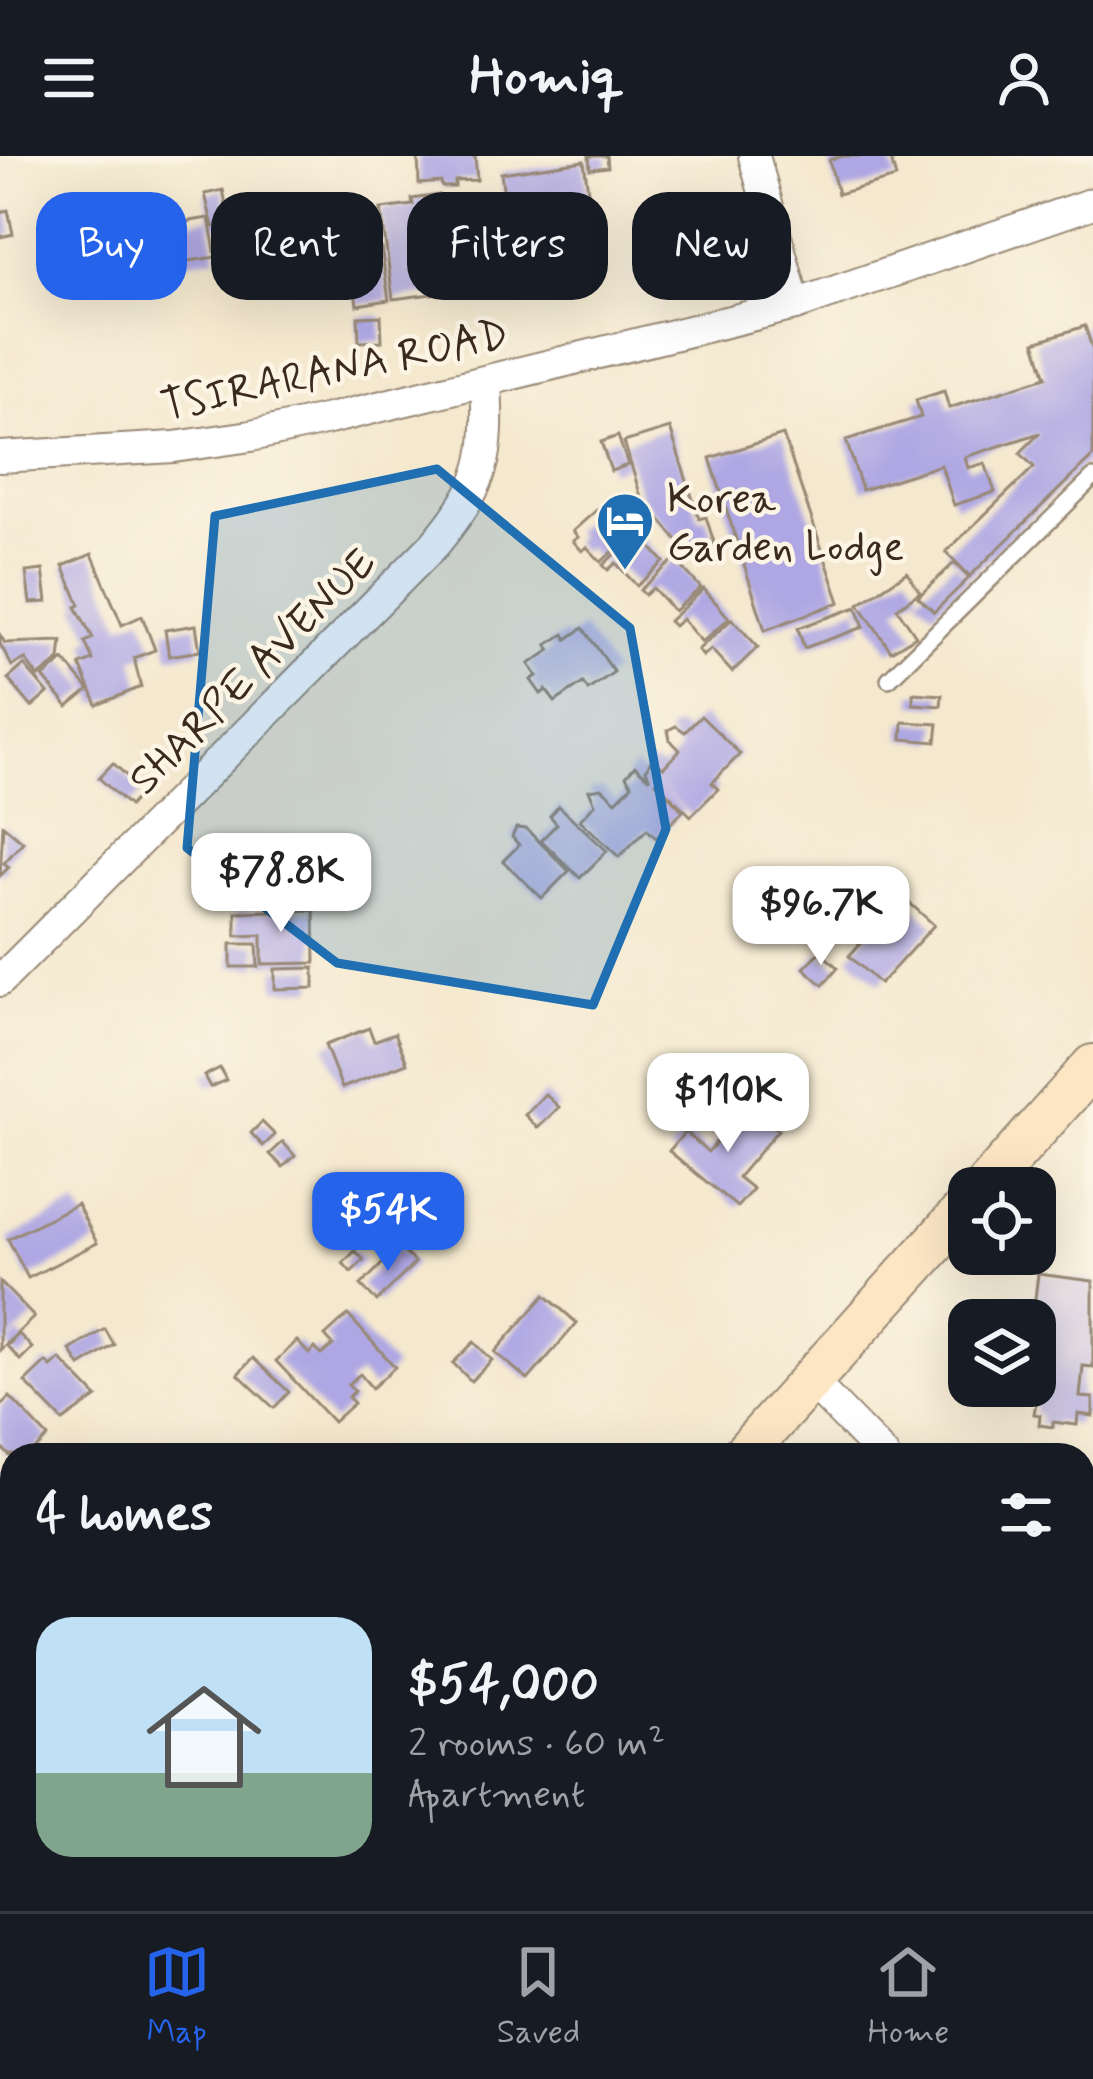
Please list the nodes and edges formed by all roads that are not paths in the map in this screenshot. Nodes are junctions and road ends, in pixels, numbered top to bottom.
1 (754, 156) edge
2 (1093, 203) edge
3 (795, 304) junction
4 (486, 381) junction
5 (0, 457) edge
6 (1093, 478) edge
7 (889, 679) dead end
8 (0, 981) edge
9 (1093, 1066) edge
10 (1003, 1167) edge
11 (948, 1228) edge
12 (811, 1381) junction
13 (754, 1443) edge
14 (871, 1443) edge

1 - 3 street
2 - 3 street, TSIRARANA ROAD
3 - 4 street, TSIRARANA ROAD
4 - 5 street, TSIRARANA ROAD
4 - 8 street, SHARPE AVENUE
6 - 7 lane
9 - 10 main road
11 - 12 main road
12 - 13 main road
12 - 14 street

